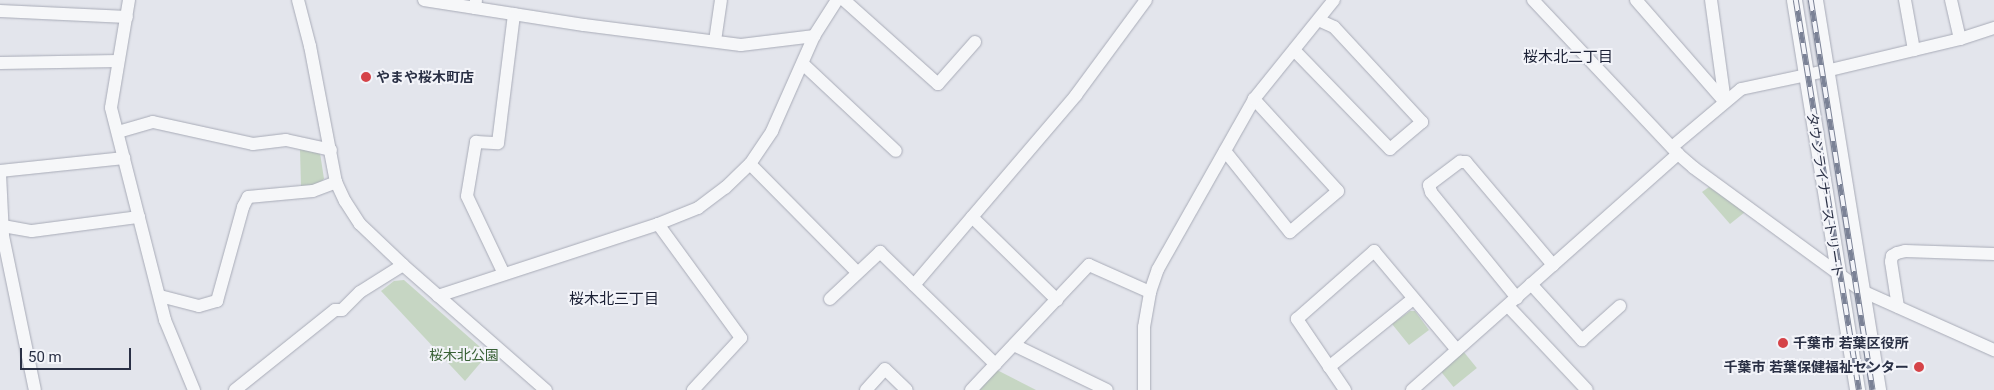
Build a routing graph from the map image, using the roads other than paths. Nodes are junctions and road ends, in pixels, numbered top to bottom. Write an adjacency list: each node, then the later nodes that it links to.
1 (129, 0): 19 (street)
2 (298, 0): 36 (street)
3 (424, 0): 16 (street)
4 (720, 0): 24 (street)
5 (837, 0): 22 (street)
6 (844, 0): 25 (street)
7 (1146, 0): 45 (street)
8 (1334, 0): 20 (street)
9 (1532, 0): 37 (street)
10 (1636, 0): 34 (street)
11 (1711, 0): 34 (street)
12 (1794, 0): 32 (street, タウンライナーストリート)
13 (1815, 0): 31 (street, タウンライナーストリート)
14 (1905, 0): 27 (street)
15 (1951, 0): 23 (street)
16 (475, 4): 18 (street)
17 (0, 11): 19 (street)
18 (514, 14): 24 (street); 53 (street)
19 (126, 17): 28 (street)
20 (1318, 20): 26 (street); 26 (street)
21 (1994, 28): 23 (street)
22 (814, 36): 24 (street); 30 (street)
23 (1960, 39): 27 (street)
24 (715, 41)
25 (975, 42)
26 (1294, 50): 33 (street)
27 (1914, 50): 31 (street)
28 (118, 61): 29 (street); 35 (street)
29 (0, 63)
30 (803, 64): 38 (street); 41 (street)
31 (1826, 71): 32 (street); 56 (street, タウンライナーストリート)
32 (1806, 76): 34 (street); 52 (street, タウンライナーストリート)
33 (1254, 99): 39 (street); 39 (street)
34 (1725, 102): 37 (street)
35 (118, 132): 36 (street); 40 (street)
36 (332, 150): 43 (street)
37 (1675, 150): 50 (street); 52 (street)
38 (896, 152)
39 (1225, 152): 57 (street)
40 (124, 158): 42 (street); 44 (street)
41 (750, 164): 46 (street); 51 (street)
42 (0, 172): 47 (street)
43 (336, 182): 49 (street); 58 (street)
44 (139, 217): 47 (street); 58 (street)
45 (972, 217): 55 (street); 62 (street)
46 (658, 224): 53 (street); 75 (street)
47 (2, 226): 71 (street)
48 (1994, 254): 65 (street)
49 (403, 265): 59 (street); 73 (street)
50 (1552, 265): 54 (street); 63 (street)
51 (857, 272): 55 (street); 60 (street)
52 (1837, 272): 56 (street); 84 (street, タウンライナーストリート)
53 (504, 274): 59 (street)
54 (1531, 284): 63 (street); 64 (street)
55 (914, 285): 69 (street)
56 (1862, 291): 65 (street); 85 (street, タウンライナーストリート)
57 (1150, 292): 62 (street); 80 (street)
58 (160, 296): 72 (street)
59 (438, 296): 74 (street)
60 (830, 299)
61 (1413, 299): 67 (street); 70 (street); 70 (street)
62 (1057, 300): 66 (street)
63 (1512, 302): 67 (street); 83 (street)
64 (1620, 306)
65 (1898, 307): 68 (street)
66 (1014, 345): 69 (street); 79 (street)
67 (1457, 350): 82 (street)
68 (1994, 350)
69 (995, 364): 78 (street)
70 (1329, 368): 81 (street)
71 (35, 390)
72 (194, 390)
73 (235, 390)
74 (546, 390)
75 (693, 390)
76 (866, 390): 77 (street)
77 (907, 390)
78 (971, 390)
79 (1107, 390)
80 (1144, 390)
81 (1345, 390)
82 (1412, 390)
83 (1587, 390)
84 (1857, 390)
85 (1878, 390)

